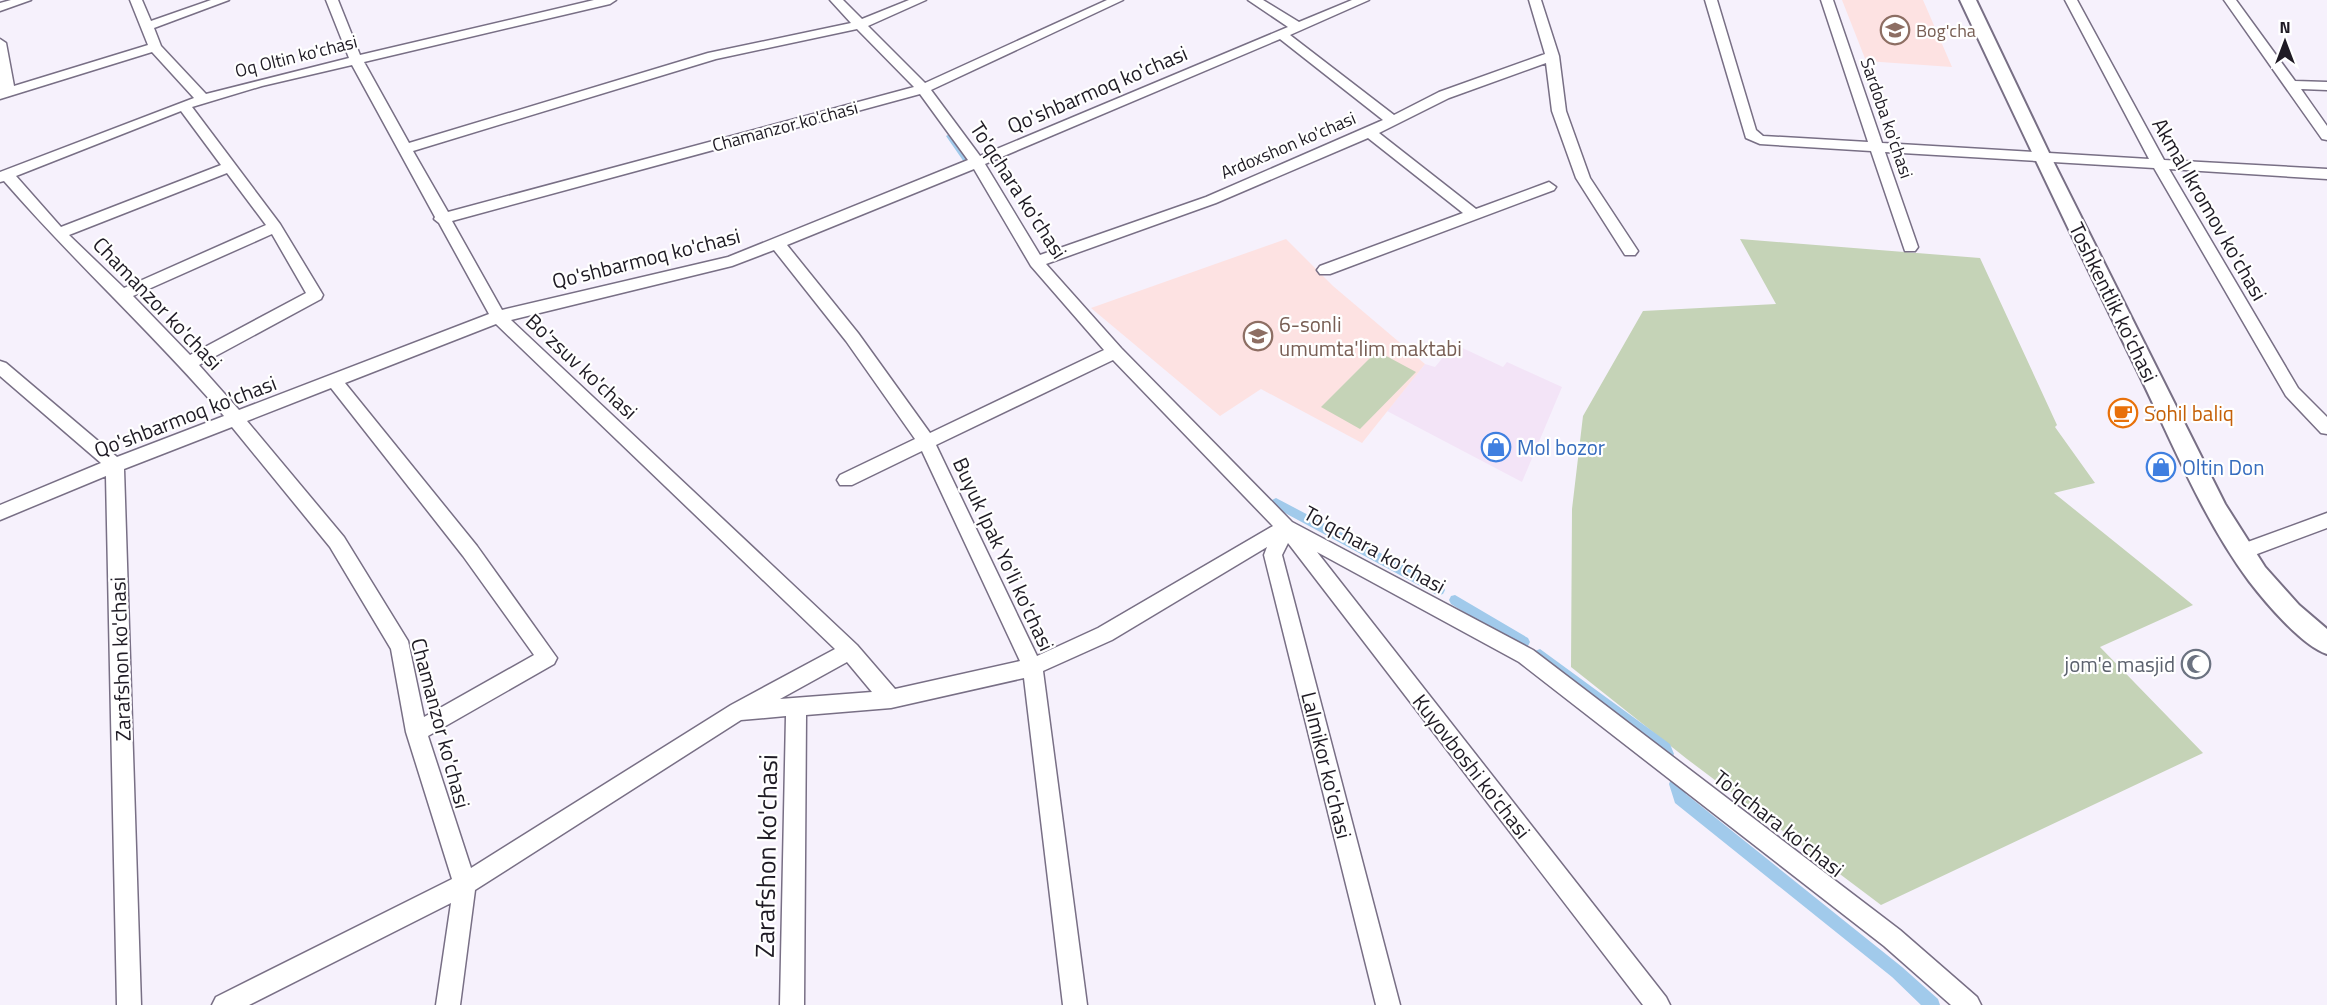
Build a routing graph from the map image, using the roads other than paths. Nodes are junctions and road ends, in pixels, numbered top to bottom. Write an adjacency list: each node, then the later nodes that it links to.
1 (25, 0): 17 (street)
2 (136, 0): 19 (street)
3 (223, 0): 19 (street)
4 (332, 0): 25 (street, Bo'zsuv ko'chasi)
5 (610, 0): 25 (street, Oq Oltin ko'chasi)
6 (836, 0): 18 (street, To'qchara ko'chasi)
7 (920, 0): 18 (street)
8 (1117, 0): 28 (street, Chamanzor ko'chasi)
9 (1254, 0): 20 (street)
10 (1363, 0): 20 (street, Qo'shbarmoq ko'chasi)
11 (1535, 0): 24 (street)
12 (1711, 0): 35 (street)
13 (1827, 0): 35 (street, Sardoba ko'chasi)
14 (1968, 0): 37 (main road, Toshkentlik ko'chasi)
15 (2071, 0): 39 (street, Akmal Ikromov ko'chasi)
16 (2230, 0): 26 (street)
17 (0, 7)
18 (862, 24): 28 (street, To'qchara ko'chasi); 36 (street)
19 (147, 26): 23 (street)
20 (1298, 27): 21 (street, Qo'shbarmoq ko'chasi)
21 (1281, 34): 32 (street); 38 (street, Qo'shbarmoq ko'chasi)
22 (0, 43): 29 (street)
23 (155, 47): 29 (street); 30 (street)
24 (1552, 56): 32 (street, Ardoxshon ko'chasi); 50 (street)
25 (356, 60): 30 (street, Oq Oltin ko'chasi); 36 (street, Bo'zsuv ko'chasi)
26 (2291, 85): 27 (street); 34 (street)
27 (2327, 86)
28 (923, 89): 38 (street, To'qchara ko'chasi); 45 (street, Chamanzor ko'chasi)
29 (4, 94)
30 (202, 99): 31 (street, Oq Oltin ko'chasi)
31 (184, 105): 40 (street); 42 (street, Oq Oltin ko'chasi)
32 (1392, 120): 33 (street, Ardoxshon ko'chasi)
33 (1369, 132): 44 (street); 51 (street, Ardoxshon ko'chasi)
34 (2327, 136)
35 (1878, 146): 37 (street); 49 (street, Sardoba ko'chasi)
36 (403, 149): 45 (street, Bo'zsuv ko'chasi)
37 (2042, 157): 39 (street); 67 (main road, Toshkentlik ko'chasi)
38 (977, 162): 48 (street, Qo'shbarmoq ko'chasi); 51 (street, To'qchara ko'chasi)
39 (2159, 164): 41 (street); 60 (street, Akmal Ikromov ko'chasi)
40 (230, 167): 46 (street); 47 (street)
41 (2327, 174)
42 (3, 176): 47 (street, Chamanzor ko'chasi)
43 (1550, 187): 44 (street)
44 (1476, 216): 52 (street)
45 (441, 219): 54 (street, Bo'zsuv ko'chasi)
46 (275, 226): 53 (street); 56 (street)
47 (58, 234): 53 (street, Chamanzor ko'chasi)
48 (777, 243): 54 (street, Qo'shbarmoq ko'chasi); 61 (street, Buyuk Ipak Yo'li ko'chasi)
49 (1910, 248)
50 (1630, 251)
51 (1036, 262): 55 (street, To'qchara ko'chasi)
52 (1324, 270)
53 (122, 295): 56 (street, Chamanzor ko'chasi)
54 (498, 317): 58 (street, Qo'shbarmoq ko'chasi); 69 (street, Bo'zsuv ko'chasi)
55 (1114, 352): 61 (street); 66 (street, To'qchara ko'chasi)
56 (188, 363): 59 (street, Chamanzor ko'chasi)
57 (0, 367): 62 (street)
58 (334, 380): 59 (street, Qo'shbarmoq ko'chasi); 74 (street)
59 (236, 419): 62 (street, Qo'shbarmoq ko'chasi); 74 (street, Chamanzor ko'chasi)
60 (2327, 428)
61 (926, 441): 63 (street); 70 (street, Buyuk Ipak Yo'li ko'chasi)
62 (115, 465): 64 (street, Qo'shbarmoq ko'chasi); 76 (street, Zarafshon ko'chasi)
63 (846, 480)
64 (0, 513)
65 (2327, 520): 67 (street)
66 (1286, 527): 70 (street); 81 (street, Lalmikor ko'chasi); 82 (street, Kuyovboshi ko'chasi); 83 (street, To'qchara ko'chasi)
67 (2241, 552): 68 (main road, Toshkentlik ko'chasi)
68 (2327, 644)
69 (850, 651): 71 (street, Bo'zsuv ko'chasi); 73 (street)
70 (1033, 667): 71 (street); 80 (street, Buyuk Ipak Yo'li ko'chasi)
71 (891, 699): 72 (street)
72 (796, 707): 73 (street); 79 (street, Zarafshon ko'chasi)
73 (738, 711): 75 (street)
74 (416, 732): 75 (street, Chamanzor ko'chasi)
75 (465, 884): 77 (street); 78 (street)
76 (129, 1005)
77 (224, 1005)
78 (448, 1005)
79 (792, 1005)
80 (1075, 1005)
81 (1388, 1005)
82 (1658, 1005)
83 (1969, 1005)

